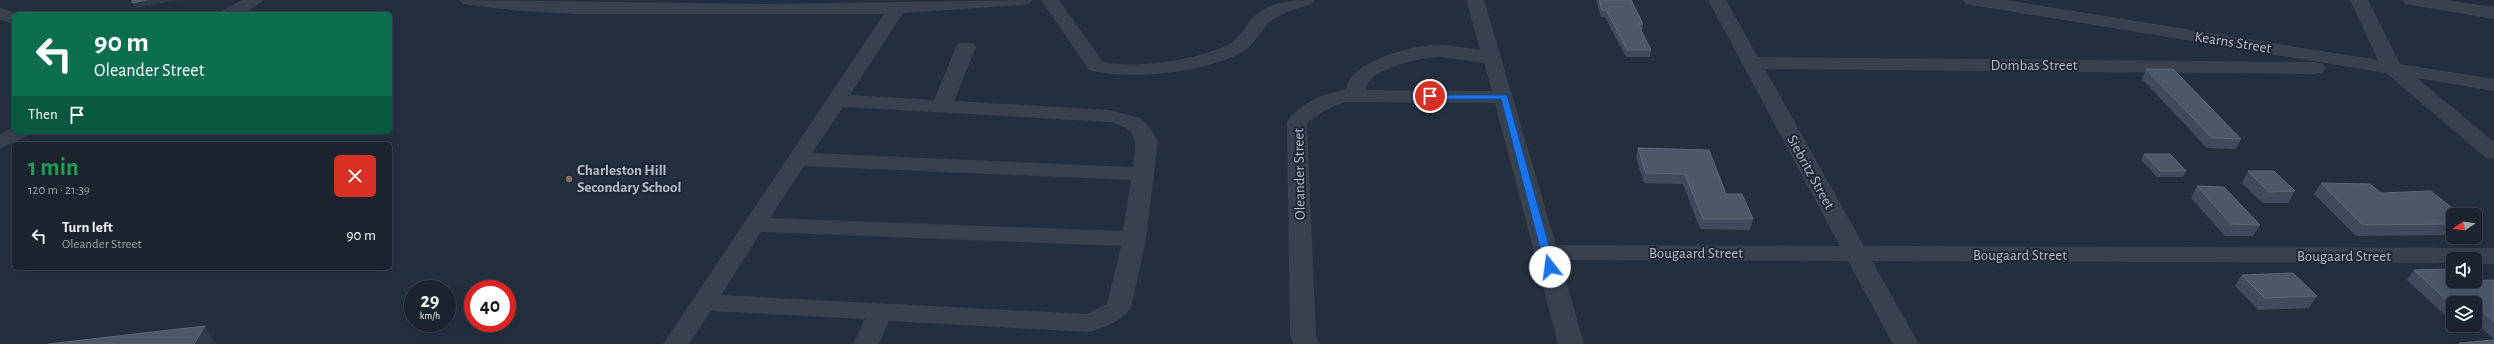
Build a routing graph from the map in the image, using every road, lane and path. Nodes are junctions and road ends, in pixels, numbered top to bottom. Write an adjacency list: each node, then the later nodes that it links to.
1 (255, 0): 12 (street)
2 (469, 0): 11 (street)
3 (1024, 0): 11 (street)
4 (1050, 0): 5 (street)
5 (1306, 0)
6 (1474, 0): 18 (street)
7 (1717, 0): 19 (street, Siebritz Street)
8 (1972, 0): 16 (street, Kearns Street)
9 (2359, 0): 22 (street)
10 (2411, 0): 13 (street)
11 (884, 6): 26 (street)
12 (234, 12)
13 (2494, 13)
14 (0, 14): 15 (street)
15 (12, 17)
16 (2199, 37): 20 (street); 22 (street, Kearns Street)
17 (966, 47): 27 (street)
18 (1493, 58): 24 (street); 25 (street)
19 (1751, 63): 20 (street, Dombas Street); 36 (street, Siebritz Street)
20 (2193, 66): 21 (street, Dombas Street)
21 (2316, 68)
22 (2392, 68): 23 (street, Kearns Street); 30 (street)
23 (2494, 85)
24 (1356, 96): 25 (street, Oleander Street); 42 (street, Oleander Street)
25 (1504, 97): 35 (street)
26 (836, 100): 27 (street); 31 (street)
27 (942, 106): 32 (street)
28 (16, 134): 29 (street)
29 (0, 143)
30 (2494, 153)
31 (797, 159): 32 (street); 33 (street)
32 (1143, 174): 34 (street)
33 (753, 225): 34 (street); 38 (street)
34 (1134, 239): 39 (street)
35 (1546, 252): 36 (street, Bougaard Street); 43 (street)
36 (1856, 254): 37 (street, Bougaard Street); 44 (street, Siebritz Street)
37 (2494, 256)
38 (702, 302): 39 (street); 40 (street)
39 (880, 313): 41 (street)
40 (676, 344)
41 (866, 344)
42 (1306, 344)
43 (1571, 344)
44 (1906, 344)

